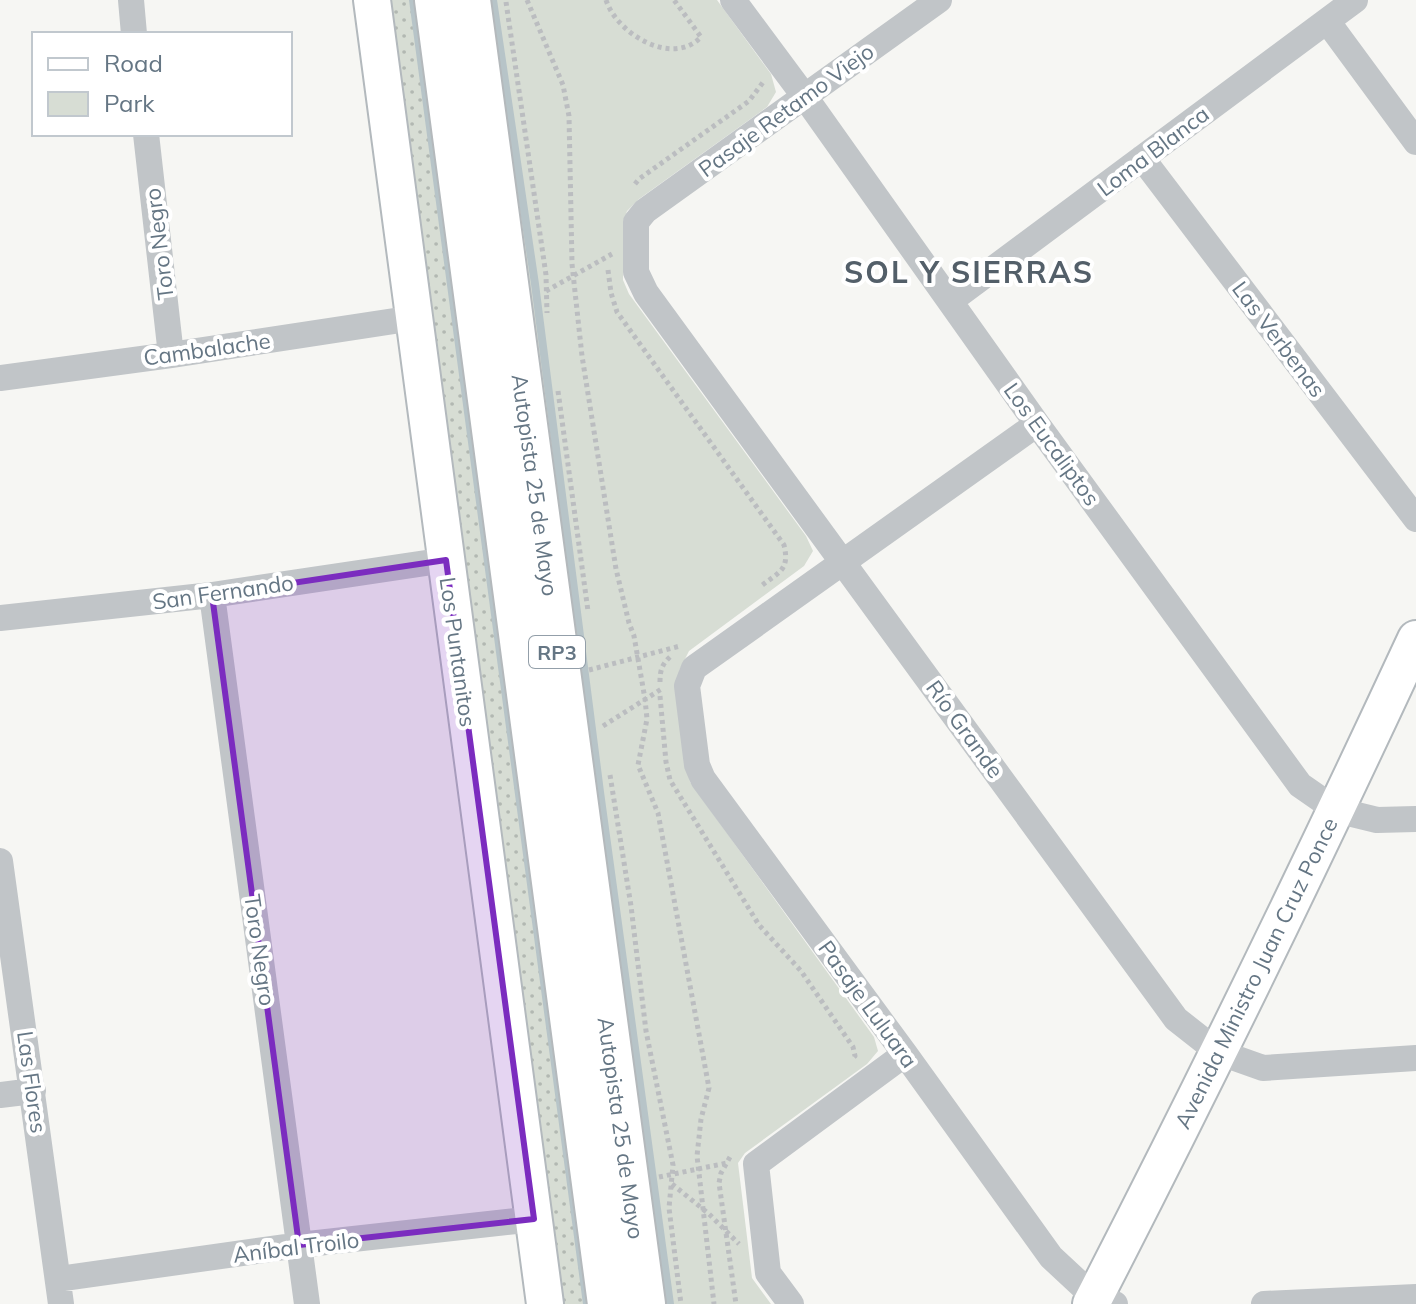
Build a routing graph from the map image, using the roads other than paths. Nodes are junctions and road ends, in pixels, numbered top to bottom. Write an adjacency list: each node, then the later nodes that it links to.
1 (131, 0): 9 (street)
2 (372, 0): 16 (street, Los Puntanitos)
3 (435, 0): 41 (main road, Autopista 25 de Mayo / RP3)
4 (470, 0): 42 (main road, Autopista 25 de Mayo / RP3)
5 (733, 0): 10 (street, Los Eucaliptos)
6 (939, 0): 10 (street, Pasaje Retamo Viejo)
7 (1355, 0): 8 (street, Loma Blanca)
8 (1327, 21): 12 (street); 13 (street, Loma Blanca)
9 (134, 32)
10 (805, 97): 14 (street, Pasaje Retamo Viejo); 15 (street, Los Eucaliptos)
11 (146, 136): 17 (street, Toro Negro)
12 (1416, 142)
13 (1142, 158): 15 (street, Loma Blanca); 20 (street, Las Verbenas)
14 (636, 232): 22 (street, Río Grande)
15 (950, 301): 19 (street, Los Eucaliptos)
16 (414, 318): 17 (street, Cambalache); 21 (street, Los Puntanitos)
17 (171, 355): 18 (street, Cambalache)
18 (0, 378)
19 (1037, 424): 22 (street); 26 (street, Los Eucaliptos)
20 (1416, 519)
21 (446, 560): 23 (street, San Fernando); 34 (street, Los Puntanitos)
22 (843, 561): 29 (street, Río Grande); 30 (street, Pasaje Luluara)
23 (212, 595): 24 (street, San Fernando); 35 (street, Toro Negro)
24 (0, 618)
25 (1416, 639): 26 (street, Avenida Ministro Juan Cruz Ponce)
26 (1336, 810): 27 (street, Los Eucaliptos); 29 (street, Avenida Ministro Juan Cruz Ponce)
27 (1416, 819)
28 (0, 861): 32 (street, Las Flores)
29 (1218, 1052): 31 (street, Río Grande); 38 (street, Avenida Ministro Juan Cruz Ponce)
30 (905, 1054): 38 (street, Pasaje Luluara); 43 (street)
31 (1416, 1058)
32 (33, 1091): 33 (street); 36 (street, Las Flores)
33 (0, 1095)
34 (534, 1219): 35 (street, Aníbal Troilo); 40 (street, Los Puntanitos)
35 (299, 1245): 36 (street, Aníbal Troilo); 39 (street, Toro Negro)
36 (60, 1292)
37 (1416, 1297): 44 (street)
38 (1100, 1302)
39 (307, 1304)
40 (545, 1304)
41 (608, 1304)
42 (645, 1304)
43 (791, 1304)
44 (1264, 1304)

